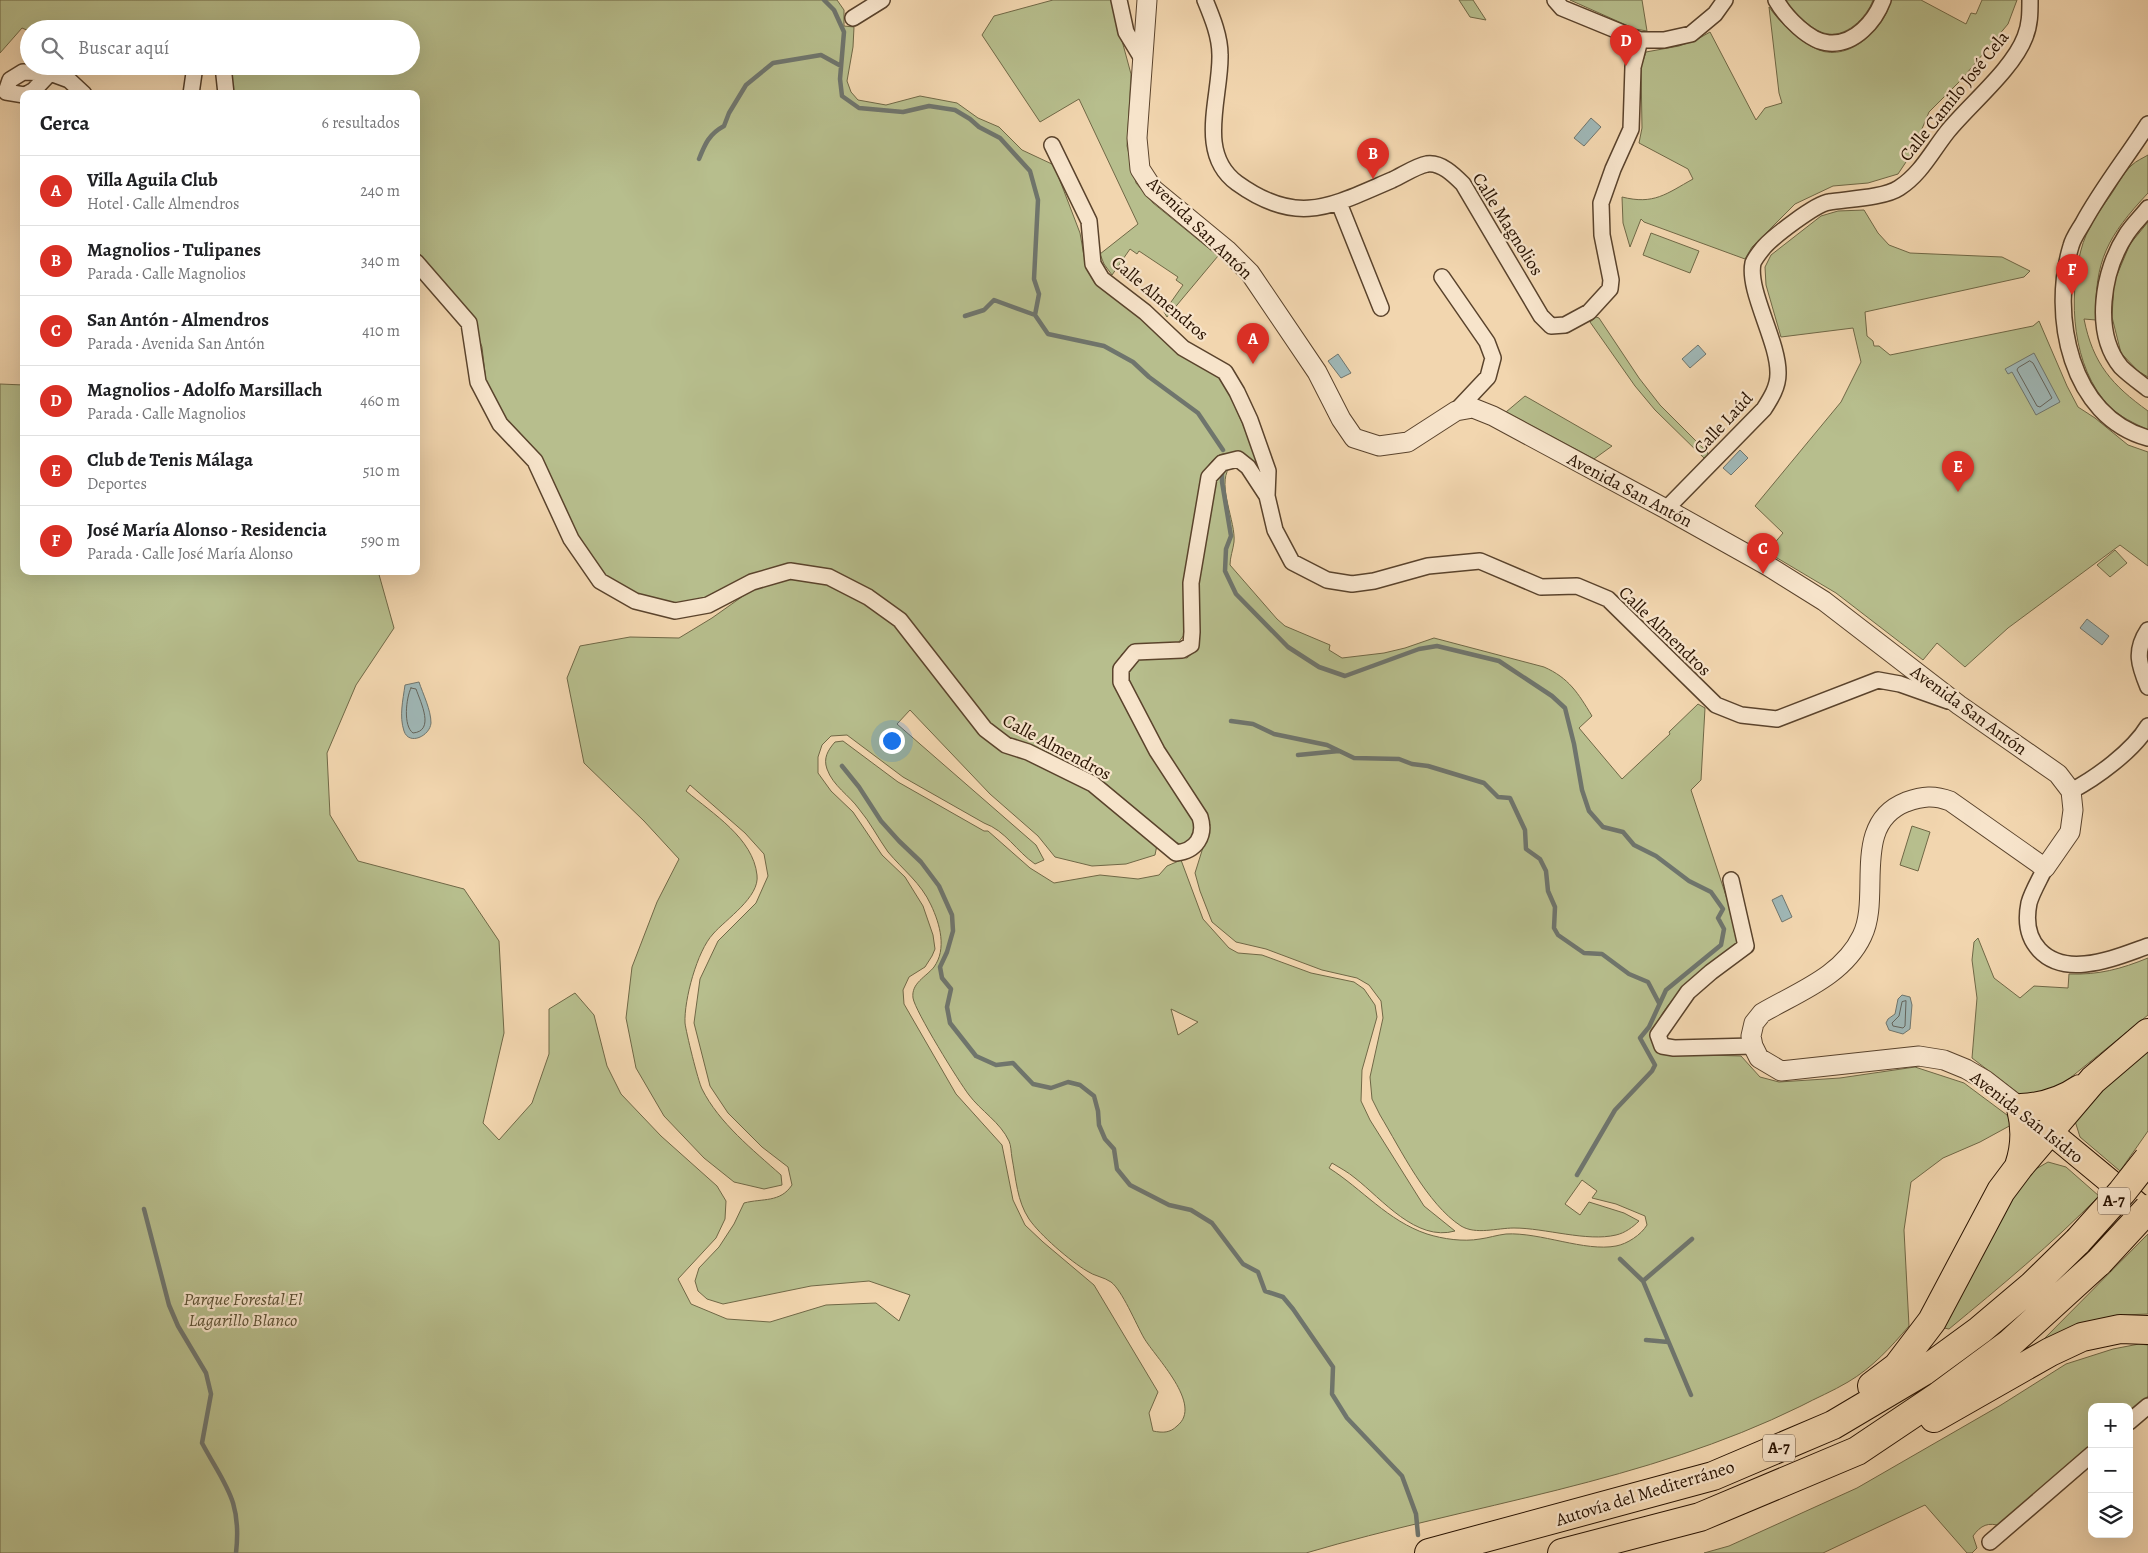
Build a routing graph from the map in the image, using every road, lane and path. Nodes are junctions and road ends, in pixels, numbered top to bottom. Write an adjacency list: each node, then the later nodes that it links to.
1 (882, 0): 10 (street)
2 (1119, 0): 12 (street)
3 (1147, 0): 12 (street, Avenida San Antón)
4 (1205, 0): 26 (street, Calle Magnolios)
5 (1555, 0): 11 (street)
6 (1725, 0): 11 (street)
7 (1776, 0): 8 (street)
8 (1883, 0)
9 (2030, 0): 28 (street, Calle Camilo José Cela)
10 (853, 18)
11 (1640, 40): 26 (street, Calle Magnolios)
12 (1143, 60): 33 (street, Avenida San Antón)
13 (20, 74): 23 (street)
14 (48, 75): 18 (street)
15 (55, 75): 19 (street)
16 (193, 75): 20 (street)
17 (224, 75): 21 (street)
18 (34, 90)
19 (80, 90)
20 (191, 90)
21 (226, 90)
22 (20, 94): 23 (street)
23 (3, 96)
24 (2148, 124): 34 (street)
25 (1052, 145): 35 (street, Calle Almendros)
26 (1339, 203): 31 (street)
27 (2148, 208): 32 (street)
28 (1754, 263): 36 (street, Calle Laúd)
29 (420, 267): 35 (street, Calle Almendros)
30 (1442, 277): 33 (street)
31 (1381, 308)
32 (2148, 389)
33 (1456, 411): 36 (street, Avenida San Antón)
34 (2148, 438)
35 (1267, 496): 39 (street, Calle Almendros)
36 (1666, 509): 39 (street, Avenida San Antón)
37 (2148, 630): 38 (street)
38 (2148, 687)
39 (1959, 705): 42 (street, Avenida San Antón)
40 (2148, 726): 41 (street)
41 (2142, 744): 42 (street)
42 (2070, 791): 43 (street)
43 (2045, 868): 45 (street); 47 (street)
44 (1731, 880): 47 (street)
45 (2148, 946)
46 (2148, 1033): 48 (highway)
47 (1753, 1046): 49 (street, Avenida San Isidro)
48 (2093, 1080): 49 (highway); 50 (highway)
49 (2021, 1108): 50 (street, Avenida San Isidro); 52 (highway)
50 (2049, 1131): 52 (highway); 54 (main road, Avenida San Isidro)
51 (2148, 1159): 60 (highway, Autovía del Mediterráneo / A-7, bridge)
52 (2019, 1167): 60 (highway)
53 (2148, 1208): 58 (highway, Autovía del Mediterráneo / A-7, bridge)
54 (2148, 1213)
55 (2148, 1330): 58 (highway)
56 (2148, 1406): 57 (street)
57 (2133, 1419)
58 (1857, 1451): 63 (highway, Autovía del Mediterráneo / A-7)
59 (2088, 1457): 61 (street)
60 (1627, 1501): 62 (highway, Autovía del Mediterráneo / A-7)
61 (1990, 1542)
62 (1428, 1553)
63 (1562, 1553)

